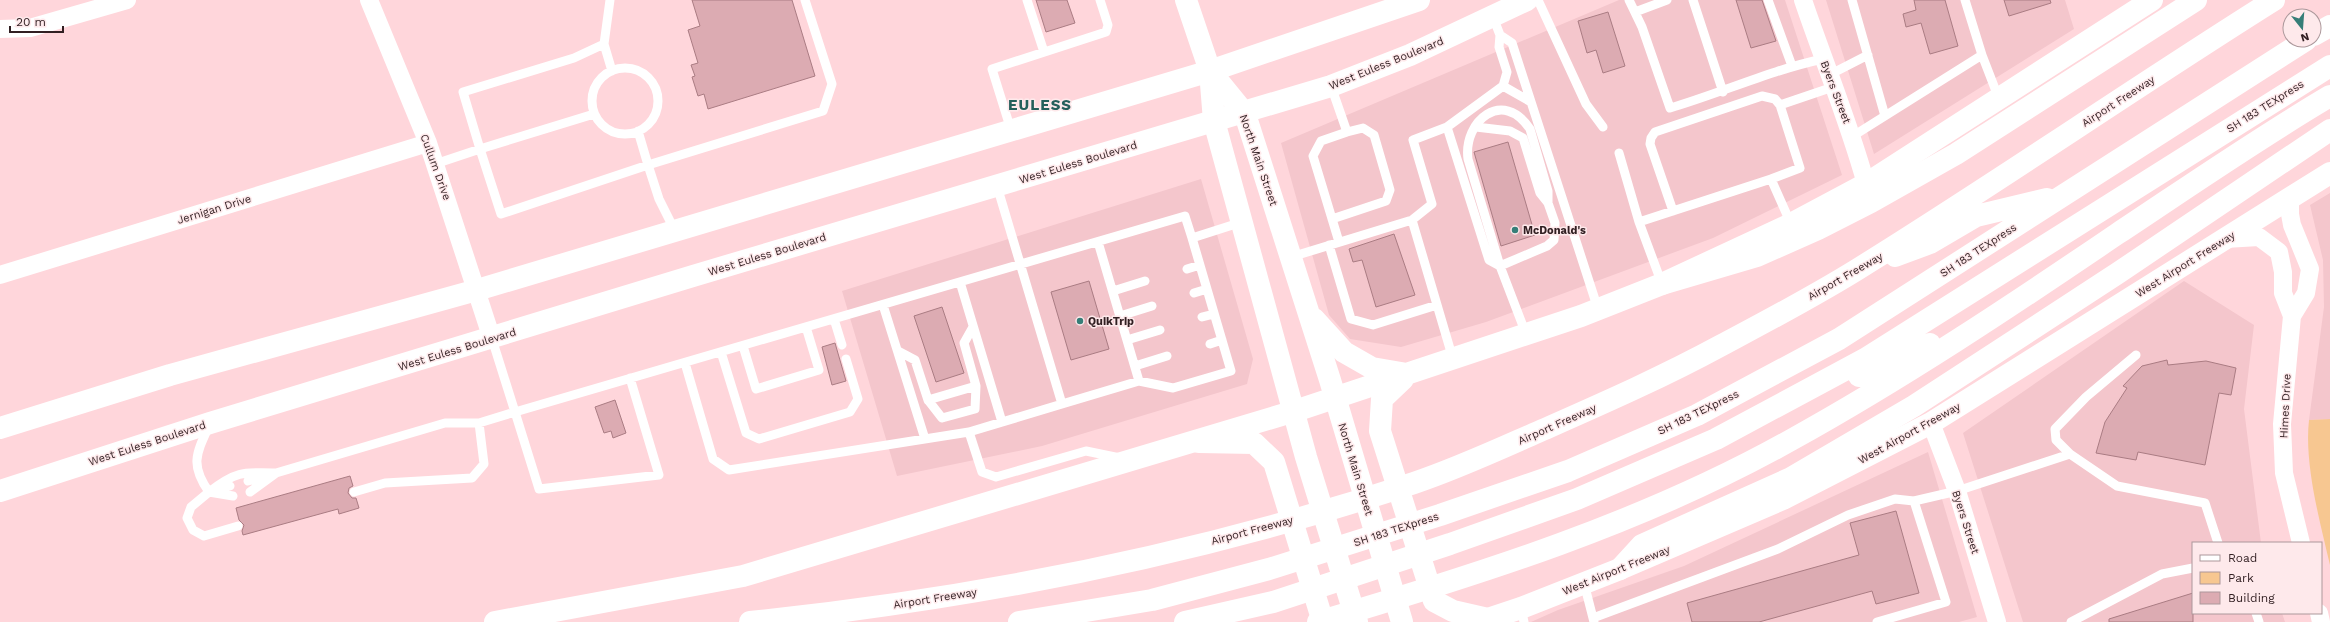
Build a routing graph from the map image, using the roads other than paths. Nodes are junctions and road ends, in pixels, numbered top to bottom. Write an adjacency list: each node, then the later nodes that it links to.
1 (127, 0): 24 (street)
2 (368, 0): 54 (street, Cullum Drive)
3 (610, 0): 25 (lane)
4 (805, 0): 58 (lane)
5 (1027, 0): 27 (lane)
6 (1100, 0): 27 (lane)
7 (1186, 0): 33 (main road)
8 (1420, 0): 21 (main road)
9 (1527, 0): 23 (main road, West Euless Boulevard)
10 (1538, 0): 47 (lane)
11 (1629, 0): 22 (lane)
12 (1667, 0): 22 (lane)
13 (1694, 0): 37 (lane)
14 (1768, 0): 30 (lane)
15 (1803, 0): 34 (street, Byers Street)
16 (1852, 0): 28 (lane)
17 (1965, 0): 29 (lane)
18 (2152, 0): 39 (main road)
19 (2196, 0): 88 (main road)
20 (2274, 0): 83 (main road, Airport Freeway)
21 (1390, 5): 33 (main road)
22 (1635, 12): 37 (lane)
23 (1497, 26): 35 (main road, West Euless Boulevard); 36 (lane); 40 (lane)
24 (0, 29)
25 (604, 44): 32 (lane); 55 (lane)
26 (2293, 48): 63 (main road, SH 183 TEXpress)
27 (1044, 52): 49 (lane)
28 (1868, 55): 34 (lane); 44 (lane)
29 (1982, 55): 39 (lane); 44 (lane)
30 (1792, 66): 34 (lane); 37 (lane)
31 (2330, 66): 138 (main road, SH 183 TEXpress)
32 (612, 71): 42 (lane); 51 (lane)
33 (1210, 71): 43 (main road, North Main Street); 45 (main road); 49 (main road)
34 (1828, 74): 41 (lane); 53 (street, Byers Street)
35 (1331, 86): 43 (main road, West Euless Boulevard); 52 (lane)
36 (1503, 86): 40 (lane); 48 (lane)
37 (1723, 92)
38 (2330, 96): 99 (main road)
39 (1998, 99): 61 (main road)
40 (1531, 102): 65 (lane)
41 (1780, 105): 60 (lane); 67 (lane)
42 (594, 114): 51 (lane); 55 (lane)
43 (1245, 114): 45 (main road, West Euless Boulevard); 79 (main road, North Main Street)
44 (1885, 116): 53 (lane)
45 (1214, 121): 62 (main road, West Euless Boulevard); 70 (main road)
46 (1476, 127): 66 (lane); 66 (lane); 82 (lane)
47 (1603, 127)
48 (1446, 128): 69 (lane); 82 (lane)
49 (1011, 130): 73 (main road)
50 (2330, 130): 156 (main road)
51 (638, 131): 58 (lane)
52 (1347, 132): 68 (lane); 68 (lane)
53 (1853, 136): 61 (street, Byers Street)
54 (428, 143): 57 (street, Cullum Drive); 85 (street, Jernigan Drive)
55 (480, 149): 57 (lane); 58 (lane)
56 (1619, 152): 71 (lane)
57 (435, 164): 90 (street, Cullum Drive)
58 (648, 165): 73 (lane)
59 (2330, 173): 64 (main road, West Airport Freeway)
60 (1772, 179): 67 (lane); 72 (lane)
61 (1866, 184): 72 (main road)
62 (997, 186): 80 (lane); 108 (main road, West Euless Boulevard)
63 (2062, 196): 83 (main road); 165 (main road, SH 183 TEXpress)
64 (2290, 198): 75 (main road, West Airport Freeway); 101 (street, Himes Drive)
65 (1563, 201): 66 (lane); 96 (lane)
66 (1548, 203): 82 (lane)
67 (1673, 211): 71 (lane)
68 (1332, 219): 77 (lane)
69 (1412, 220): 77 (lane); 94 (lane)
70 (1243, 222): 74 (lane); 129 (main road)
71 (1639, 222): 88 (lane)
72 (1791, 224): 88 (main road)
73 (675, 231): 90 (main road)
74 (1192, 238): 76 (lane); 81 (lane)
75 (2225, 239): 101 (street, Himes Drive); 134 (main road, West Airport Freeway)
76 (1098, 242): 80 (lane); 91 (lane)
77 (1339, 242): 78 (lane)
78 (1329, 245): 79 (lane); 94 (lane)
79 (1291, 257): 97 (main road, North Main Street)
80 (1021, 265): 87 (lane); 128 (lane)
81 (1200, 265): 84 (lane); 89 (lane)
82 (1500, 266): 107 (lane)
83 (1862, 267): 164 (main road, Airport Freeway)
84 (1187, 269)
85 (0, 275)
86 (1145, 281): 91 (lane)
87 (960, 282): 93 (lane); 105 (lane)
88 (1662, 284): 96 (main road)
89 (1207, 289): 92 (lane); 98 (lane)
90 (477, 290): 108 (street, Cullum Drive); 135 (main road)
91 (1112, 291): 100 (lane)
92 (1194, 293)
93 (883, 305): 103 (lane); 114 (lane)
94 (1437, 305): 119 (lane)
95 (1152, 306): 100 (lane)
96 (1598, 310): 107 (main road)
97 (1308, 311): 122 (main road); 126 (main road, North Main Street)
98 (1214, 314): 102 (lane); 110 (lane)
99 (1996, 315): 138 (main road); 167 (main road)
100 (1120, 316): 109 (lane)
101 (2292, 316): 154 (street, Himes Drive)
102 (1202, 318)
103 (834, 319): 104 (lane); 112 (lane)
104 (806, 327): 113 (lane); 113 (lane)
105 (973, 327): 125 (lane); 131 (lane)
106 (1160, 330): 109 (lane)
107 (1526, 334): 119 (main road)
108 (492, 339): 130 (lane); 132 (main road, West Euless Boulevard)
109 (1127, 340): 121 (lane)
110 (1222, 340): 111 (lane); 124 (lane)
111 (1210, 344)
112 (842, 345)
113 (743, 346): 115 (lane)
114 (898, 351): 127 (lane); 137 (lane)
115 (721, 352): 118 (lane); 120 (lane)
116 (1167, 356): 121 (lane)
117 (2136, 356): 140 (lane)
118 (846, 359)
119 (1453, 359): 122 (main road)
120 (685, 362): 123 (lane); 137 (lane)
121 (1135, 366): 124 (lane)
122 (1408, 374): 126 (main road); 159 (main road)
123 (630, 378): 130 (lane); 130 (lane)
124 (1139, 381): 128 (lane)
125 (976, 386): 127 (lane); 127 (lane)
126 (1336, 399): 129 (main road); 161 (main road, North Main Street)
127 (928, 400)
128 (1062, 404): 131 (lane)
129 (1295, 411): 139 (main road); 169 (main road)
130 (515, 412): 133 (lane)
131 (1002, 422): 136 (lane)
132 (210, 423): 145 (main road, West Euless Boulevard); 147 (lane)
133 (479, 423): 142 (lane); 149 (lane)
134 (1931, 423): 146 (street, Byers Street); 156 (main road, West Airport Freeway)
135 (0, 428)
136 (969, 432): 137 (lane); 141 (lane)
137 (925, 439)
138 (1716, 440): 166 (main road, SH 183 TEXpress)
139 (1194, 442): 141 (main road); 168 (main road)
140 (2070, 454): 146 (lane); 153 (lane)
141 (1129, 460): 163 (main road)
142 (276, 473): 143 (lane); 147 (lane); 148 (lane)
143 (248, 481)
144 (230, 486): 147 (lane)
145 (0, 491)
146 (1957, 491): 151 (lane); 171 (street, Byers Street)
147 (209, 492): 150 (lane); 152 (lane)
148 (250, 492)
149 (354, 492)
150 (234, 496)
151 (1914, 501): 160 (lane); 170 (lane)
152 (238, 526)
153 (2218, 542)
154 (2301, 542)
155 (2192, 568): 162 (lane)
156 (1620, 569): 157 (main road, West Airport Freeway)
157 (1584, 583): 158 (main road, West Airport Freeway); 160 (lane)
158 (1523, 615): 159 (main road, West Airport Freeway)
159 (1483, 620)
160 (1594, 620)
161 (1402, 621)
162 (2076, 621)
163 (495, 622)
164 (750, 622)
165 (1019, 622)
166 (1185, 622)
167 (1318, 622)
168 (1323, 622)
169 (1357, 622)
170 (1877, 622)
171 (1997, 622)

